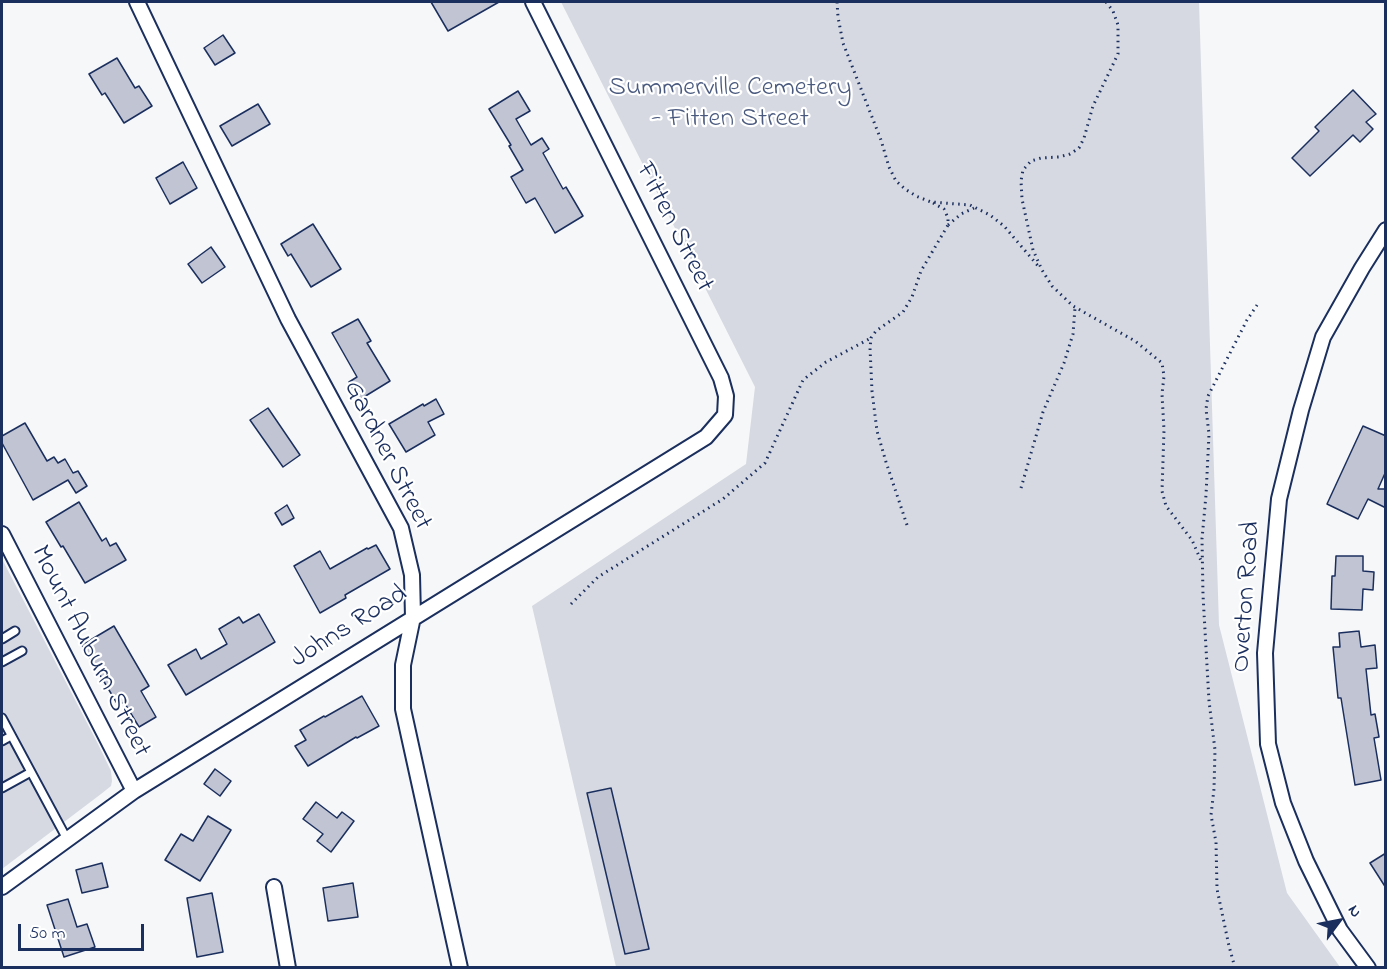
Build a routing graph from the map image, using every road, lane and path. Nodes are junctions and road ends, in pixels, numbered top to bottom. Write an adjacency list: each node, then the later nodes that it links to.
1 (137, 2): 19 (street, Gardner Street)
2 (533, 2): 13 (street, Fitten Street)
3 (837, 2): 5 (path)
4 (1106, 2): 9 (path)
5 (932, 202): 6 (path); 7 (path)
6 (975, 208): 7 (path); 9 (path)
7 (948, 225): 12 (path)
8 (1386, 230): 36 (street, Overton Road)
9 (1041, 270): 11 (path)
10 (1257, 305): 17 (path)
11 (1076, 308): 14 (path); 17 (path)
12 (871, 338): 15 (path); 18 (path)
13 (725, 415): 19 (street, Johns Road)
14 (1021, 488)
15 (907, 525)
16 (2, 534): 29 (street, Mount Auburn Street)
17 (1202, 563): 35 (path)
18 (571, 604)
19 (413, 617): 29 (street, Johns Road); 34 (street, Gardner Street)
20 (15, 632): 21 (lane)
21 (2, 639)
22 (22, 651): 23 (lane)
23 (2, 662)
24 (2, 718): 25 (lane)
25 (11, 736): 26 (lane); 27 (lane)
26 (2, 741)
27 (31, 772): 28 (lane); 30 (lane)
28 (2, 788)
29 (134, 791): 30 (street, Johns Road)
30 (67, 839): 32 (street, Johns Road)
31 (274, 886): 33 (street)
32 (2, 887)
33 (288, 968)
34 (460, 968)
35 (1235, 968)
36 (1368, 968)

